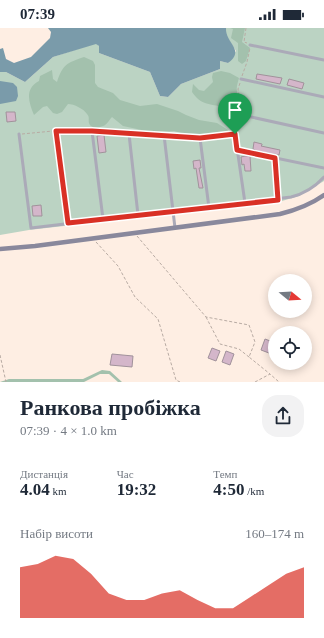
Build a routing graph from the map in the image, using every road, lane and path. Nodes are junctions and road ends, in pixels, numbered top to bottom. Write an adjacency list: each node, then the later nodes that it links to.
1 (246, 28): 2 (path)
2 (250, 45): 3 (street); 4 (path)
3 (324, 60)
4 (241, 79): 5 (street); 6 (path)
5 (324, 97)
6 (242, 115): 9 (street); 12 (path)
7 (56, 131): 8 (path); 10 (path); 26 (street)
8 (92, 131): 11 (path); 25 (street)
9 (324, 133)
10 (19, 134): 26 (street)
11 (129, 134): 13 (path); 24 (street)
12 (235, 134): 14 (path); 15 (street)
13 (164, 135): 14 (path); 23 (street)
14 (200, 138): 22 (street)
15 (237, 150): 16 (street); 21 (street)
16 (275, 158): 17 (street); 20 (street)
17 (324, 168)
18 (324, 177): 20 (street)
19 (324, 195): 27 (street)
20 (278, 200): 21 (street)
21 (245, 203): 22 (street)
22 (209, 208): 23 (street)
23 (173, 211): 24 (street); 27 (street)
24 (138, 215): 25 (street)
25 (103, 219): 26 (street)
26 (68, 223)
27 (175, 228): 28 (street)
28 (134, 233): 29 (street); 31 (path)
29 (93, 238): 30 (street); 36 (path)
30 (0, 249)
31 (206, 316): 33 (path); 33 (path)
32 (0, 355): 35 (path)
33 (249, 357): 34 (path)
34 (270, 374): 37 (path); 38 (path)
35 (6, 382)
36 (180, 382)
37 (255, 382)
38 (279, 382)

